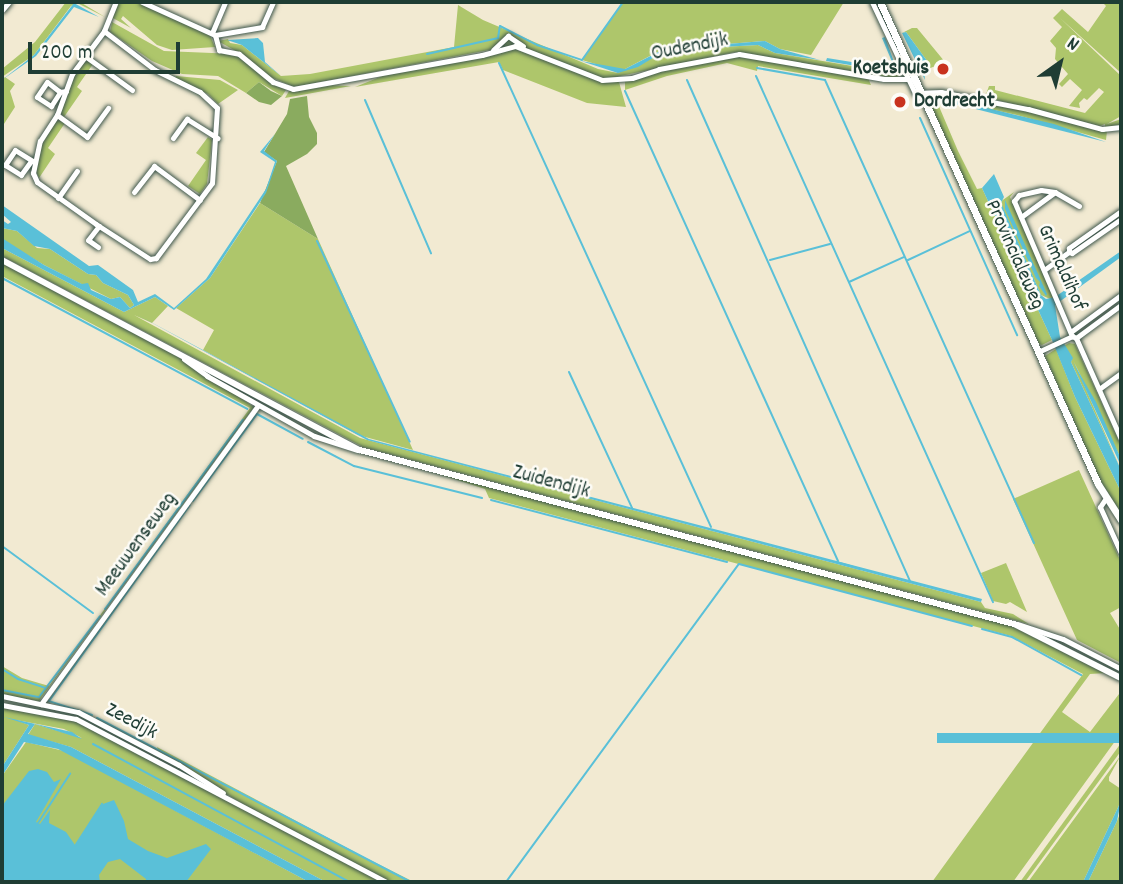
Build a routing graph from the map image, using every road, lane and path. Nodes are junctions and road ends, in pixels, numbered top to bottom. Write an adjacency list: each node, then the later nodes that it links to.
1 (9, 2): 8 (street)
2 (116, 2): 9 (street)
3 (142, 2): 10 (street)
4 (225, 2): 10 (street)
5 (273, 2): 10 (street)
6 (872, 2): 14 (street)
7 (880, 2): 14 (main road, Provincialeweg)
8 (2, 10)
9 (104, 31): 13 (street); 23 (street)
10 (214, 34): 12 (street, Oudendijk)
11 (526, 48): 12 (street, Oudendijk); 12 (street, Oudendijk); 15 (street, Oudendijk)
12 (491, 52)
13 (85, 56): 16 (street); 17 (street)
14 (908, 70): 15 (street); 18 (main road, Provincialeweg)
15 (908, 79): 18 (street)
16 (132, 90)
17 (63, 92): 17 (street); 20 (street)
18 (919, 92): 21 (street); 42 (main road, Provincialeweg)
19 (108, 108): 20 (street)
20 (57, 115): 24 (street)
21 (1121, 127)
22 (173, 138): 23 (street)
23 (217, 139): 29 (street)
24 (32, 161): 24 (street); 28 (street)
25 (77, 171): 28 (street)
26 (134, 192): 29 (street)
27 (1055, 192): 30 (street, Grimaldihof); 32 (street, Grimaldihof); 32 (street, Grimaldihof)
28 (58, 198): 34 (street)
29 (200, 200): 34 (street)
30 (1079, 206)
31 (1121, 211): 36 (street)
32 (1021, 217): 38 (street, Grimaldihof)
33 (1121, 219): 36 (street)
34 (99, 226): 35 (street)
35 (98, 247)
36 (1069, 252): 38 (street)
37 (2, 260): 43 (street, Zuidendijk)
38 (1044, 270): 41 (street, Grimaldihof)
39 (1121, 295): 41 (street)
40 (1121, 306): 41 (street)
41 (1073, 335): 42 (street); 45 (street, Grimaldihof)
42 (1041, 351): 49 (main road, Provincialeweg)
43 (178, 355): 46 (street); 48 (street, Zuidendijk)
44 (1121, 373): 45 (street)
45 (1099, 389): 47 (street, Grimaldihof)
46 (258, 405): 48 (street); 54 (street, Meeuwenseweg)
47 (1121, 439)
48 (360, 450): 52 (street, Zuidendijk)
49 (1106, 498): 50 (main road, Provincialeweg); 51 (street)
50 (1121, 520)
51 (1121, 553)
52 (1120, 674)
53 (2, 696): 54 (street, Zeedijk)
54 (41, 704): 56 (street, Zeedijk)
55 (2, 705): 56 (street, Zeedijk)
56 (233, 802): 57 (street, Zeedijk)
57 (386, 882)

